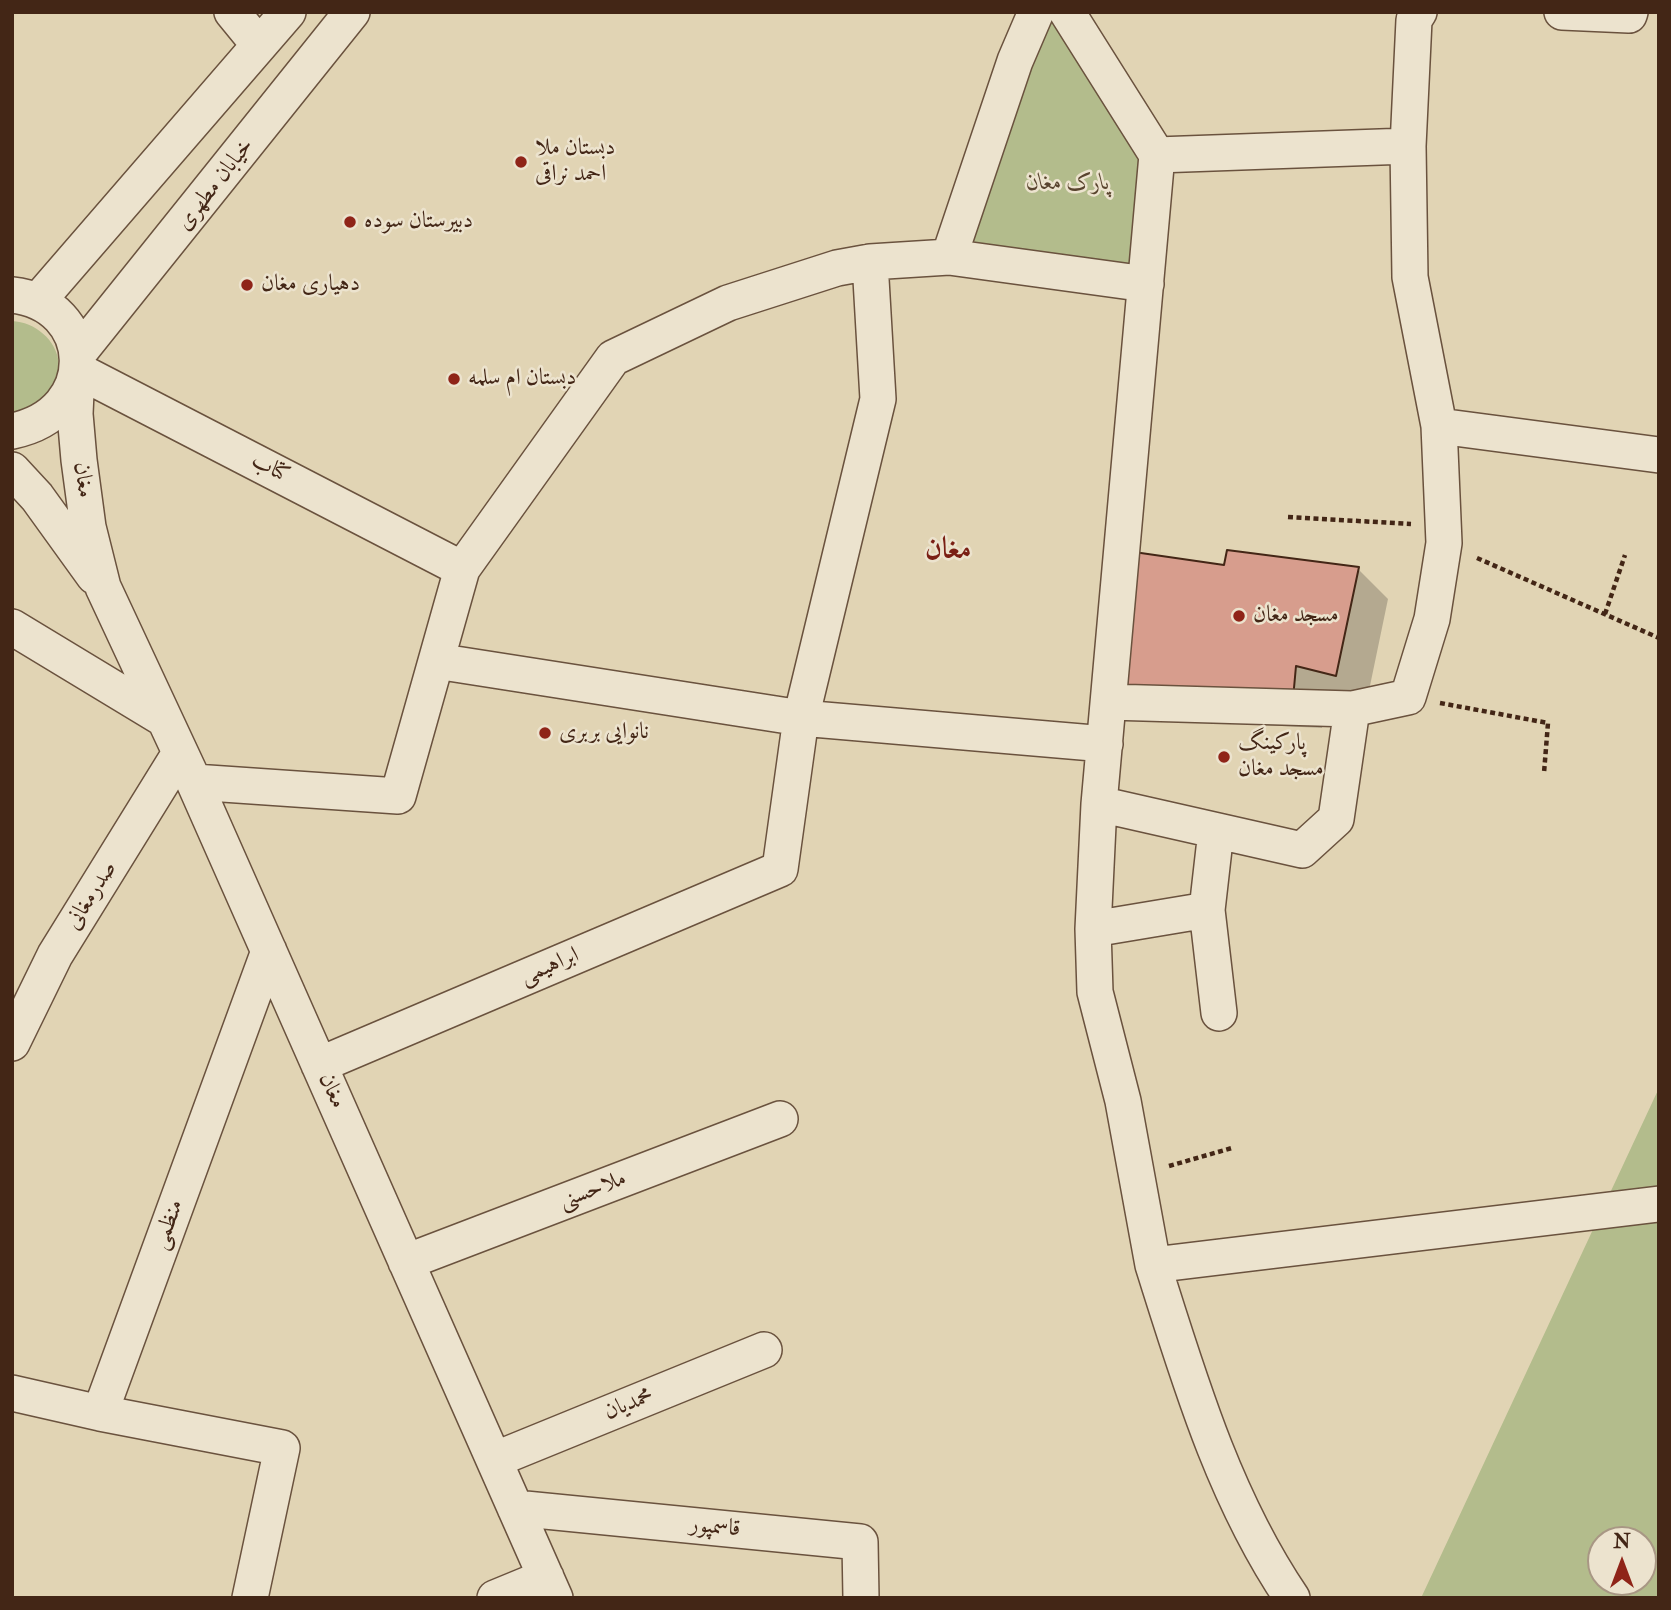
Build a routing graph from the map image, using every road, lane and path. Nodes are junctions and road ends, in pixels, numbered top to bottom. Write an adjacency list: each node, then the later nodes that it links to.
1 (232, 12): 8 (street)
2 (288, 12): 8 (street)
3 (352, 12): 15 (street, خیابان مطهری)
4 (1419, 12): 9 (street)
5 (1562, 12): 6 (street)
6 (1630, 12)
7 (1041, 13): 10 (street); 11 (street)
8 (259, 45): 14 (street)
9 (1408, 146): 10 (street); 16 (street)
10 (1157, 155): 13 (street)
11 (949, 257): 12 (street); 13 (street)
12 (870, 262): 23 (street); 32 (street)
13 (1146, 284): 30 (street)
14 (22, 292): 15 (street)
15 (77, 363): 17 (street, خیابان مطهری); 23 (street, کتاب); 24 (street, مغان)
16 (1439, 426): 18 (street); 21 (street)
17 (12, 431)
18 (1659, 455)
19 (12, 470): 24 (street, مغان)
20 (1288, 517): 21 (path)
21 (1444, 535): 25 (path); 29 (street)
22 (1625, 555): 25 (path)
23 (462, 569): 28 (street)
24 (103, 587): 33 (street, مغان)
25 (1605, 614): 27 (path)
26 (12, 627): 33 (street)
27 (1659, 638)
28 (436, 661): 32 (street); 35 (street)
29 (1408, 697): 31 (street); 36 (path)
30 (1109, 702): 31 (street); 34 (street)
31 (1352, 709): 38 (street)
32 (801, 718): 34 (street); 44 (street, ابراهیمی)
33 (164, 719): 35 (street, مغان)
34 (1105, 744): 37 (street)
35 (187, 767): 41 (street, مغان); 43 (street, صدرمغانی)
36 (1544, 773)
37 (1099, 804): 38 (street); 40 (street)
38 (1216, 831): 39 (street)
39 (1207, 910): 40 (street); 42 (street)
40 (1093, 929): 47 (street)
41 (269, 951): 44 (street, مغان); 53 (street, منظمی)
42 (1219, 1013)
43 (12, 1043)
44 (319, 1065): 49 (street, مغان)
45 (780, 1119): 49 (street, ملاحسنی)
46 (1232, 1148): 47 (path)
47 (1136, 1176): 50 (street)
48 (1659, 1204): 50 (street)
49 (406, 1262): 54 (street, مغان)
50 (1153, 1265): 60 (street)
51 (764, 1350): 54 (street, محمدیان)
52 (12, 1393): 53 (street)
53 (100, 1413): 57 (street)
54 (494, 1460): 55 (street, مغان)
55 (515, 1508): 56 (street, مغان); 59 (street, قاسمپور)
56 (550, 1587): 58 (street)
57 (250, 1598)
58 (495, 1598)
59 (861, 1598)
60 (1292, 1598)

